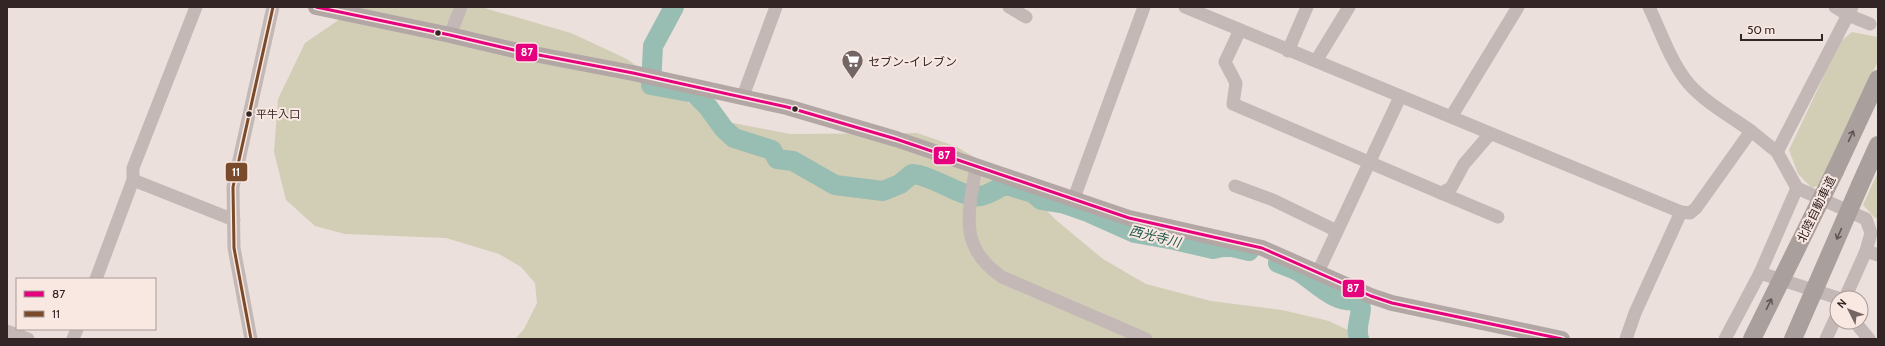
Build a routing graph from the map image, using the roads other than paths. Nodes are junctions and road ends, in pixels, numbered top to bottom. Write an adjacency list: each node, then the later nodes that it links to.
1 (196, 7): 31 (street)
2 (273, 7): 38 (street)
3 (316, 7): 18 (main road)
4 (461, 7): 18 (street)
5 (776, 7): 22 (street)
6 (1009, 7): 15 (street)
7 (1144, 7): 35 (street)
8 (1185, 7): 17 (street)
9 (1307, 7): 19 (street)
10 (1349, 7): 20 (street)
11 (1518, 7): 24 (street)
12 (1649, 7): 25 (street)
13 (1835, 7): 14 (street)
14 (1850, 11): 16 (street); 28 (street)
15 (1026, 17)
16 (1870, 24)
17 (1240, 30): 19 (street); 29 (street)
18 (450, 35): 22 (main road)
19 (1288, 51): 20 (street)
20 (1316, 61): 23 (street)
21 (1878, 79): 55 (highway, 北陸自動車道, one-way to 21, bridge)
22 (743, 96): 30 (main road)
23 (1400, 97): 24 (street); 29 (street)
24 (1451, 117): 26 (street)
25 (1751, 130): 28 (street); 36 (street)
26 (1490, 134): 34 (street); 36 (street)
27 (1878, 145): 56 (highway, one-way to 56, bridge)
28 (1777, 152): 33 (street)
29 (1369, 162): 34 (street); 39 (street)
30 (976, 166): 35 (main road); 51 (street)
31 (133, 180): 38 (street); 44 (street)
32 (1235, 186): 39 (street)
33 (1797, 188): 40 (street); 43 (street)
34 (1442, 192): 37 (street)
35 (1074, 198): 42 (main road)
36 (1681, 212): 53 (street)
37 (1498, 216)
38 (234, 220): 50 (street)
39 (1337, 231): 42 (street)
40 (1874, 232): 41 (street)
41 (1872, 253): 45 (street)
42 (1318, 272): 52 (main road)
43 (1760, 273): 46 (street); 54 (street)
44 (96, 278)
45 (1850, 290)
46 (1829, 295)
47 (1862, 330): 57 (street)
48 (7, 331): 49 (street)
49 (28, 339)
50 (251, 339)
51 (1146, 339)
52 (1562, 339)
53 (1626, 339)
54 (1725, 339)
55 (1752, 339)
56 (1793, 339)
57 (1869, 339)

